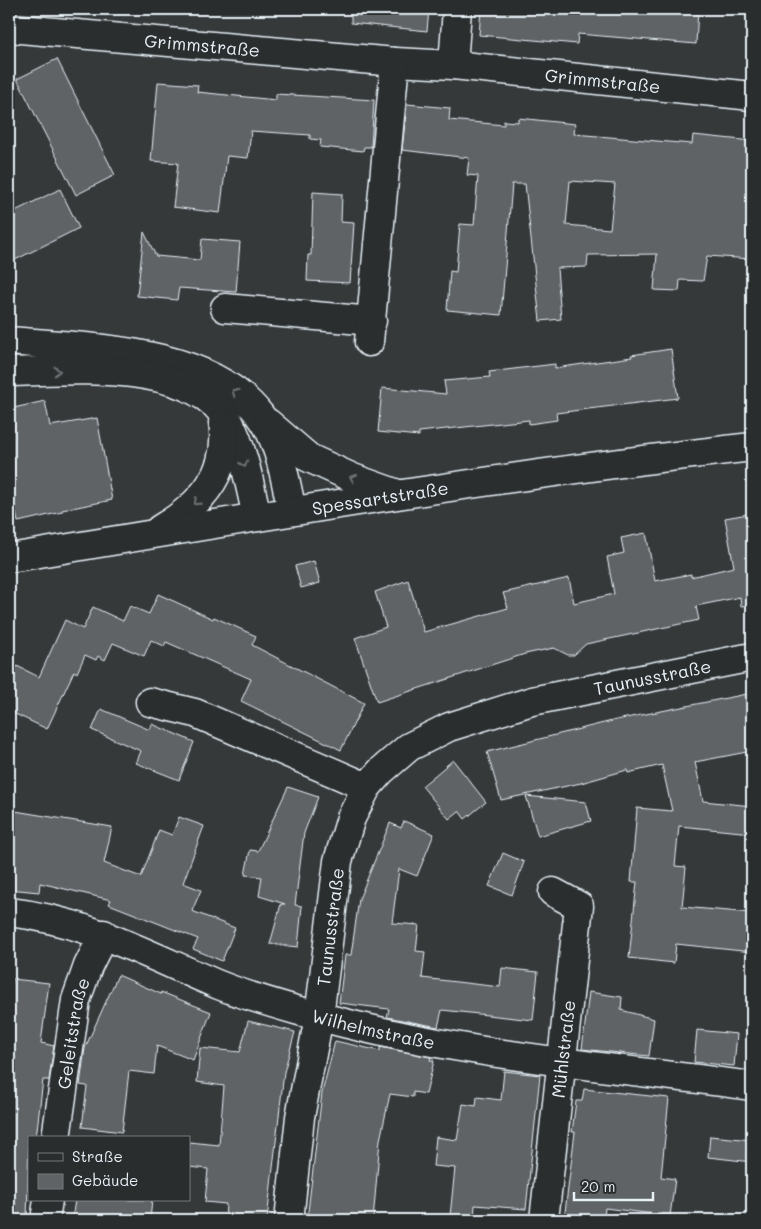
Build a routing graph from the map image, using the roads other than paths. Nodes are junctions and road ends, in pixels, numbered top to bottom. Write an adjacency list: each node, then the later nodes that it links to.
1 (457, 9): 4 (street)
2 (9, 28): 3 (street, Grimmstraße)
3 (396, 62): 4 (street, Grimmstraße); 6 (street)
4 (453, 65): 5 (street, Grimmstraße)
5 (752, 96)
6 (225, 308)
7 (9, 341): 10 (street, one-way to 7)
8 (9, 372): 9 (street, one-way to 9)
9 (218, 410): 14 (street, one-way to 14); 15 (street, one-way to 15)
10 (260, 415): 12 (street, one-way to 10); 13 (street)
11 (752, 447): 12 (street, Spessartstraße)
12 (399, 494): 13 (street, Spessartstraße)
13 (292, 511): 14 (street, Spessartstraße)
14 (257, 517): 15 (street, Spessartstraße)
15 (148, 536): 16 (street, Spessartstraße)
16 (9, 558)
17 (752, 657): 19 (street, Taunusstraße)
18 (150, 702): 19 (street)
19 (367, 787): 23 (street, Taunusstraße)
20 (553, 892): 24 (street, Mühlstraße)
21 (9, 912): 22 (street, Wilhelmstraße)
22 (104, 934): 23 (street, Wilhelmstraße); 26 (street, Geleitstraße)
23 (319, 1017): 24 (street, Wilhelmstraße); 29 (street, Taunusstraße)
24 (562, 1061): 25 (street, Wilhelmstraße); 30 (street, Mühlstraße)
25 (752, 1086)
26 (56, 1136)
27 (48, 1202): 28 (street)
28 (45, 1220)
29 (289, 1220)
30 (544, 1220)

